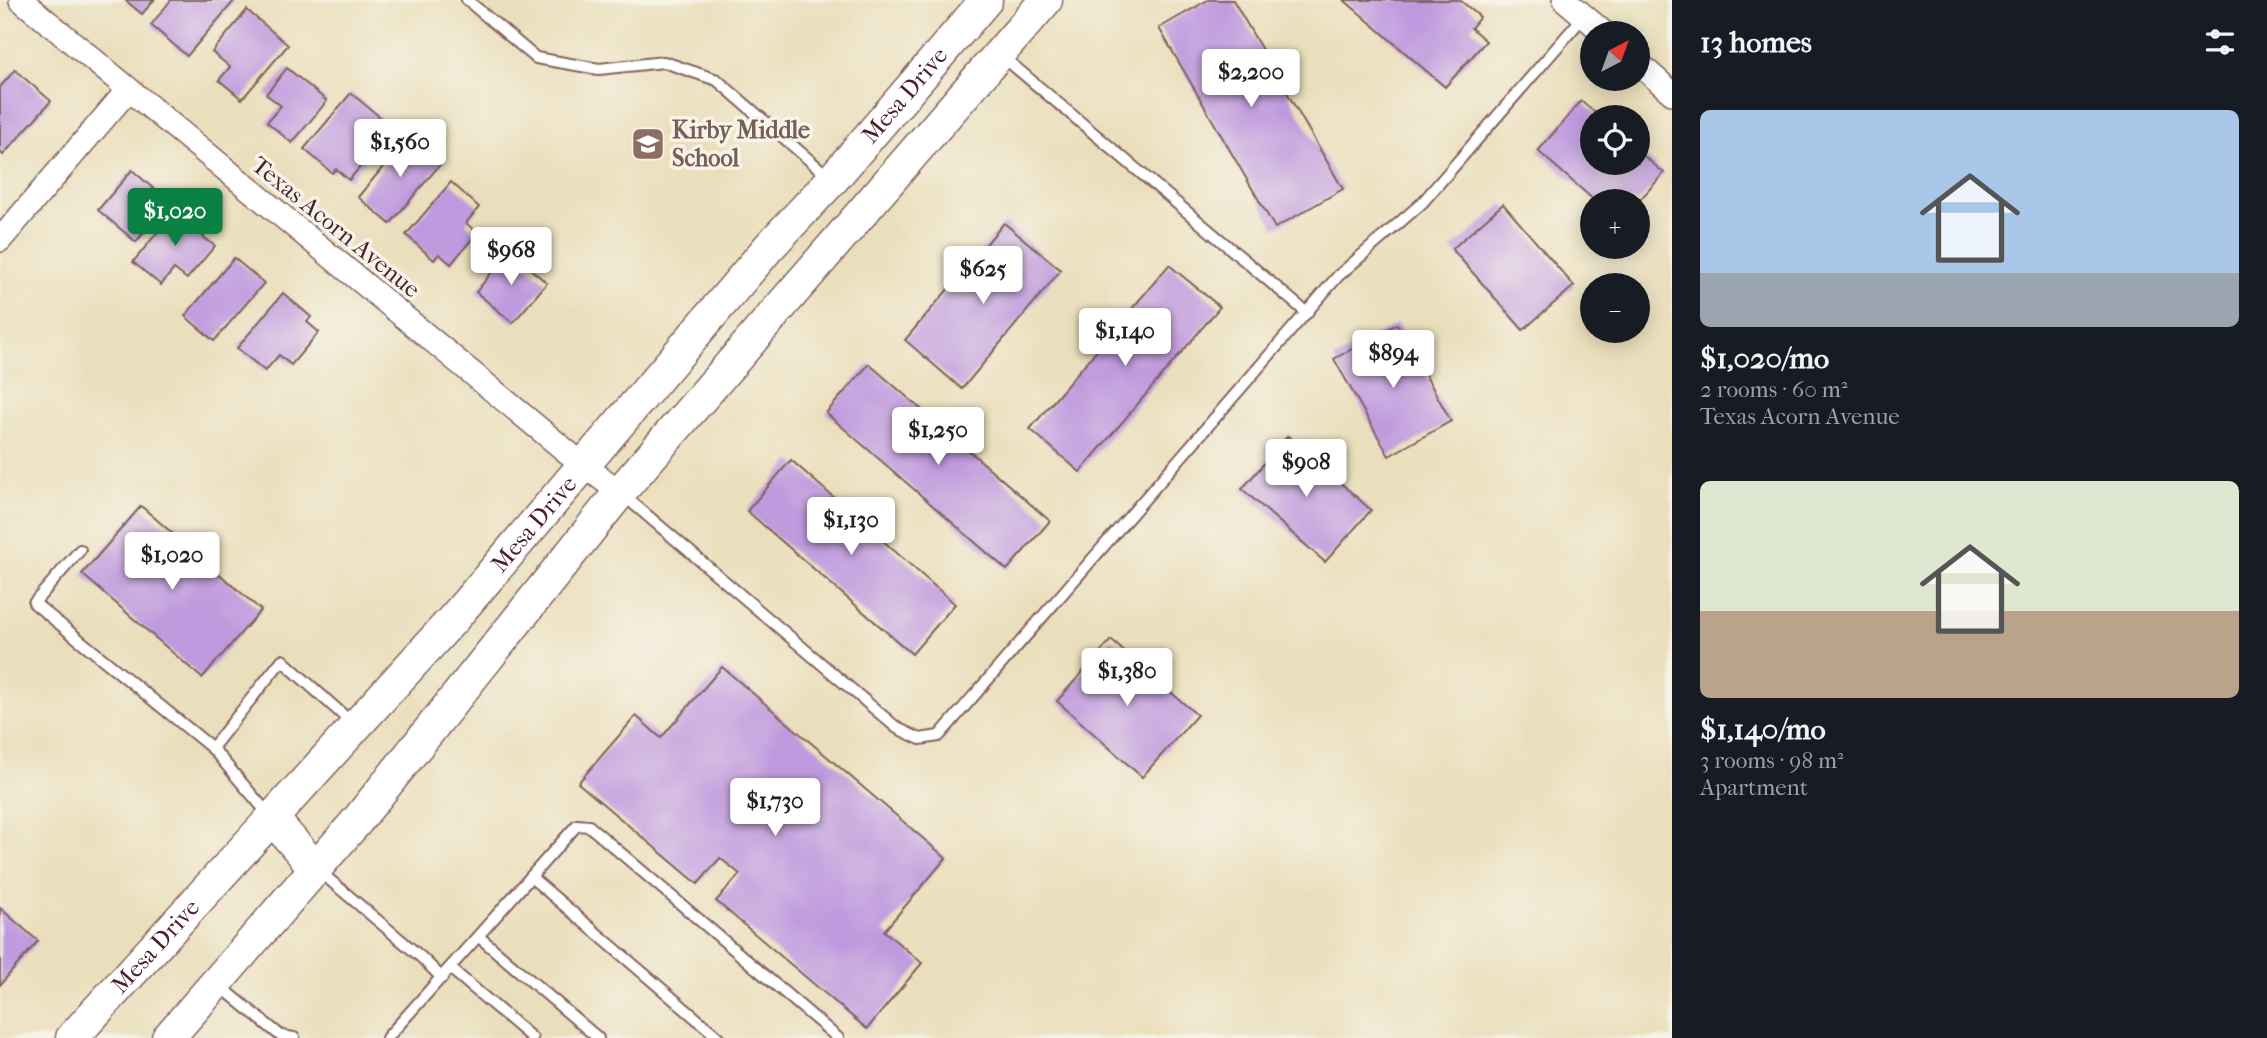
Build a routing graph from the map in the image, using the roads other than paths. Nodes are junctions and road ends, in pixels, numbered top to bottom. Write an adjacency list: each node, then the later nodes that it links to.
1 (21, 0): 10 (street, Texas Acorn Avenue)
2 (467, 0): 12 (lane)
3 (986, 0): 12 (main road, Mesa Drive)
4 (1046, 0): 8 (main road, Mesa Drive)
5 (1565, 0): 6 (street)
6 (1584, 16): 7 (street); 15 (lane)
7 (1590, 21)
8 (1000, 54): 13 (main road, Mesa Drive); 15 (lane)
9 (1650, 74): 11 (street)
10 (128, 90): 14 (street); 16 (street, Texas Acorn Avenue)
11 (1672, 93)
12 (832, 180): 13 (main road); 16 (main road, Mesa Drive)
13 (867, 208): 17 (main road, Mesa Drive)
14 (0, 240)
15 (1307, 313): 17 (lane)
16 (583, 465): 17 (street, Texas Acorn Avenue); 19 (main road, Mesa Drive)
17 (620, 492): 22 (main road, Mesa Drive)
18 (80, 550): 20 (lane)
19 (355, 726): 20 (lane); 21 (main road, Mesa Drive)
20 (212, 748): 21 (lane)
21 (272, 818): 22 (main road); 29 (main road, Mesa Drive)
22 (316, 869): 26 (lane); 27 (main road, Mesa Drive)
23 (531, 877): 24 (lane); 35 (lane); 36 (lane)
24 (478, 936): 25 (lane); 34 (lane)
25 (450, 968): 26 (lane); 33 (lane)
26 (442, 978): 32 (lane)
27 (216, 983): 28 (lane); 30 (main road, Mesa Drive)
28 (281, 1037): 31 (lane)
29 (72, 1038)
30 (168, 1038)
31 (294, 1038)
32 (387, 1038)
33 (532, 1038)
34 (598, 1038)
35 (719, 1038)
36 (838, 1038)

